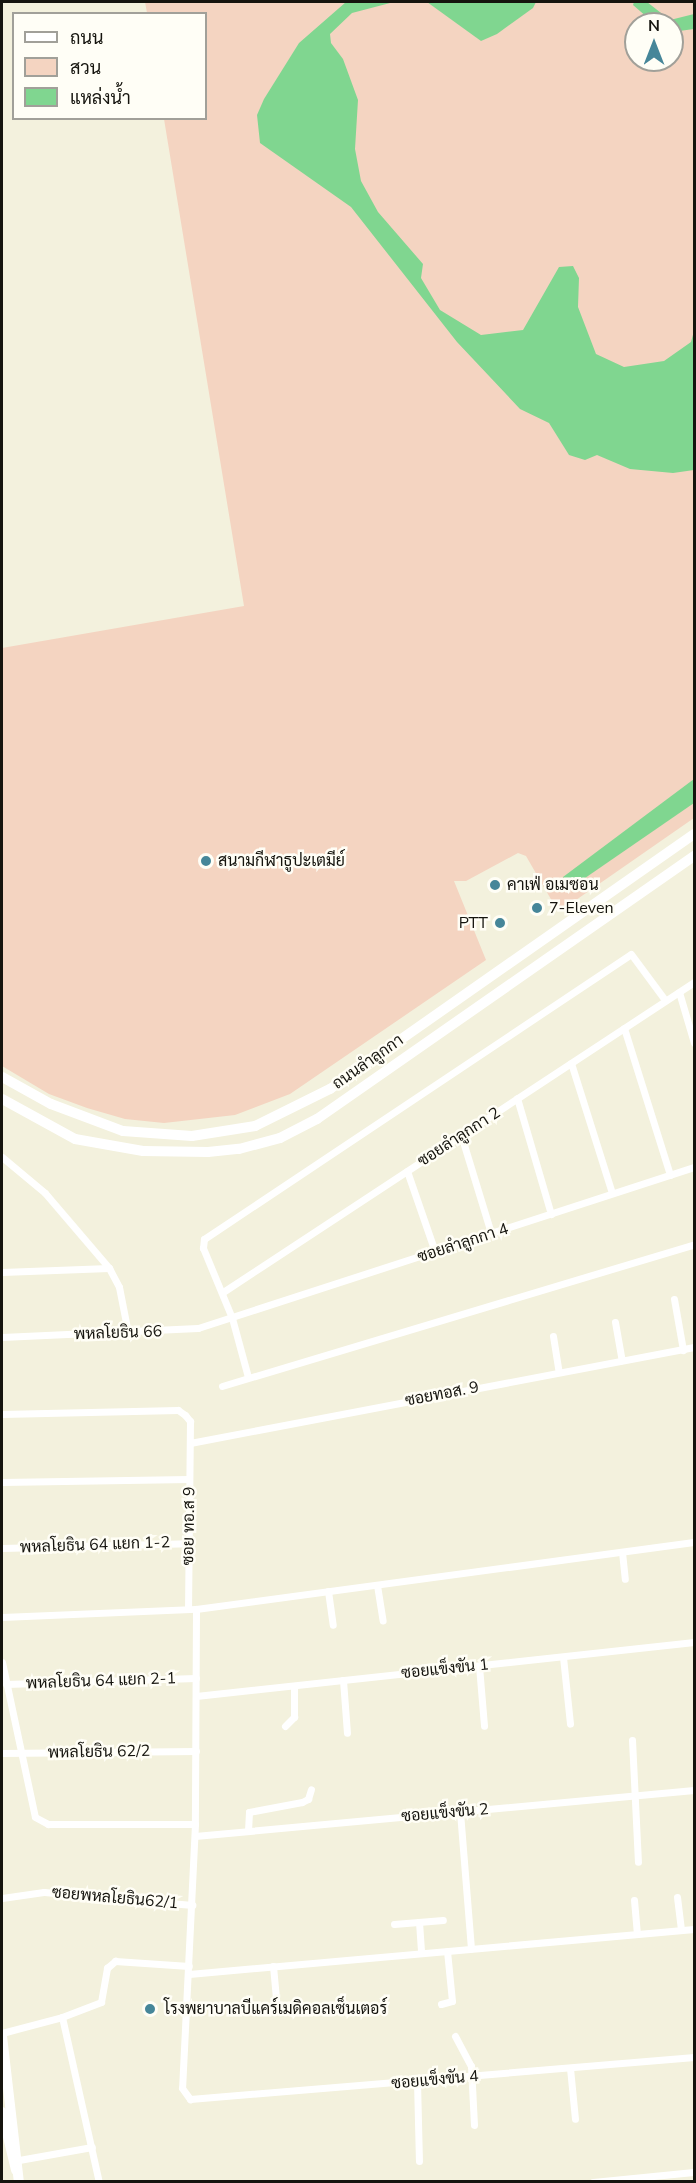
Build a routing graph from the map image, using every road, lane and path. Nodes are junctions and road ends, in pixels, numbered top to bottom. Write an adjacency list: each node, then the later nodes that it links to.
1 (694, 834): 3 (main road, ถนนลำลูกกา)
2 (694, 856): 4 (main road, ถนนลำลูกกา)
3 (583, 911): 4 (main road); 11 (main road, ถนนลำลูกกา)
4 (596, 928): 13 (main road, ถนนลำลูกกา)
5 (694, 982): 6 (street, ซอยลำลูกกา 2)
6 (679, 992): 7 (street, ซอยลำลูกกา 2); 9 (street)
7 (665, 1000): 8 (street, ซอยลำลูกกา 2); 26 (street)
8 (624, 1028): 10 (street, ซอยลำลูกกา 2); 18 (street)
9 (694, 1043)
10 (571, 1063): 12 (street, ซอยลำลูกกา 2); 19 (street)
11 (2, 1077)
12 (518, 1098): 14 (street, ซอยลำลูกกา 2); 20 (street)
13 (2, 1100)
14 (462, 1135): 17 (street, ซอยลำลูกกา 2); 21 (street)
15 (2, 1157): 24 (street)
16 (694, 1167): 18 (street, ซอยลำลูกกา 4)
17 (407, 1171): 23 (street); 26 (street, ซอยลำลูกกา 2)
18 (670, 1175): 19 (street, ซอยลำลูกกา 4)
19 (612, 1193): 20 (street, ซอยลำลูกกา 4)
20 (550, 1214): 21 (street, ซอยลำลูกกา 4)
21 (491, 1233): 23 (street, ซอยลำลูกกา 4)
22 (694, 1244): 37 (street)
23 (435, 1252): 28 (street, ซอยลำลูกกา 4)
24 (109, 1268): 25 (street); 30 (street)
25 (2, 1272)
26 (223, 1292): 28 (street)
27 (674, 1299): 34 (street)
28 (232, 1318): 30 (street, พหลโยธิน 66); 37 (street)
29 (615, 1322): 35 (street)
30 (128, 1333): 32 (street, พหลโยธิน 66)
31 (553, 1336): 36 (street)
32 (2, 1337)
33 (694, 1347): 34 (street, ซอยทอส. 9)
34 (683, 1350): 35 (street, ซอยทอส. 9)
35 (622, 1360): 36 (street, ซอยทอส. 9)
36 (559, 1372): 40 (street, ซอยทอส. 9)
37 (248, 1377): 38 (street)
38 (222, 1386)
39 (2, 1414): 40 (street, ซอย ทอ.ส 9)
40 (190, 1443): 41 (street, ซอย ทอ.ส 9)
41 (189, 1479): 42 (street); 44 (street, ซอย ทอ.ส 9)
42 (2, 1482)
43 (694, 1542): 46 (street)
44 (188, 1543): 45 (street, พหลโยธิน 64 แยก 1-2); 50 (street, ซอย ทอ.ส 9)
45 (2, 1548)
46 (622, 1552): 47 (street); 48 (street)
47 (625, 1579)
48 (377, 1585): 49 (street); 52 (street)
49 (328, 1591): 50 (street); 53 (street)
50 (192, 1609): 51 (street); 58 (street, ซอย ทอ.ส 9)
51 (2, 1617)
52 (383, 1621)
53 (333, 1625)
54 (694, 1642): 55 (street, ซอยแข็งขัน 1)
55 (563, 1657): 57 (street, ซอยแข็งขัน 1); 63 (street)
56 (2, 1662): 60 (street)
57 (479, 1666): 59 (street, ซอยแข็งขัน 1); 65 (street)
58 (196, 1678): 60 (street, พหลโยธิน 64 แยก 2-1); 62 (street, ซอย ทอ.ส 9)
59 (343, 1680): 61 (street, ซอยแข็งขัน 1); 66 (street)
60 (6, 1684): 70 (street)
61 (294, 1686): 62 (street, ซอยแข็งขัน 1); 64 (street)
62 (196, 1696): 68 (street, ซอย ทอ.ส 9)
63 (570, 1724)
64 (285, 1726)
65 (484, 1726)
66 (347, 1733)
67 (632, 1740): 73 (street)
68 (196, 1751): 70 (street, พหลโยธิน 62/2); 75 (street, ซอย ทอ.ส 9)
69 (2, 1753): 70 (street, พหลโยธิน 62/2)
70 (19, 1753): 75 (street)
71 (311, 1789): 76 (street)
72 (694, 1791): 73 (street, ซอยแข็งขัน 2)
73 (634, 1796): 74 (street, ซอยแข็งขัน 2); 78 (street)
74 (460, 1812): 76 (street, ซอยแข็งขัน 2); 89 (street)
75 (195, 1824): 77 (street, ซอย ทอ.ส 9)
76 (248, 1832): 77 (street, ซอยแข็งขัน 2)
77 (195, 1836): 82 (street, ซอย ทอ.ส 9)
78 (638, 1862)
79 (677, 1897): 87 (street)
80 (2, 1898): 82 (street, ซอยพหลโยธิน62/1)
81 (634, 1899): 88 (street)
82 (192, 1905): 93 (street, ซอย ทอ.ส 9)
83 (443, 1920): 84 (street)
84 (418, 1922): 85 (street); 91 (street)
85 (394, 1924)
86 (694, 1929): 87 (street)
87 (681, 1930): 88 (street)
88 (637, 1934): 89 (street)
89 (471, 1949): 90 (street)
90 (447, 1951): 91 (street); 94 (street)
91 (421, 1953): 92 (street)
92 (273, 1966): 93 (street); 95 (street)
93 (189, 1970): 96 (street); 103 (street, ซอย ทอ.ส 9)
94 (441, 2004)
95 (277, 2009)
96 (62, 2017): 97 (street); 107 (street)
97 (2, 2034): 108 (main road)
98 (455, 2036): 101 (street)
99 (694, 2056): 100 (street, ซอยแข็งขัน 4)
100 (570, 2068): 101 (street, ซอยแข็งขัน 4); 105 (street)
101 (473, 2076): 102 (street, ซอยแข็งขัน 4); 106 (street)
102 (417, 2081): 103 (street, ซอยแข็งขัน 4); 109 (street)
103 (182, 2088)
104 (2, 2112): 111 (main road)
105 (575, 2119)
106 (474, 2125)
107 (93, 2147): 108 (street); 112 (street)
108 (19, 2160): 111 (main road)
109 (419, 2161)
110 (694, 2172): 113 (street)
111 (19, 2181)
112 (99, 2181)
113 (593, 2181)

